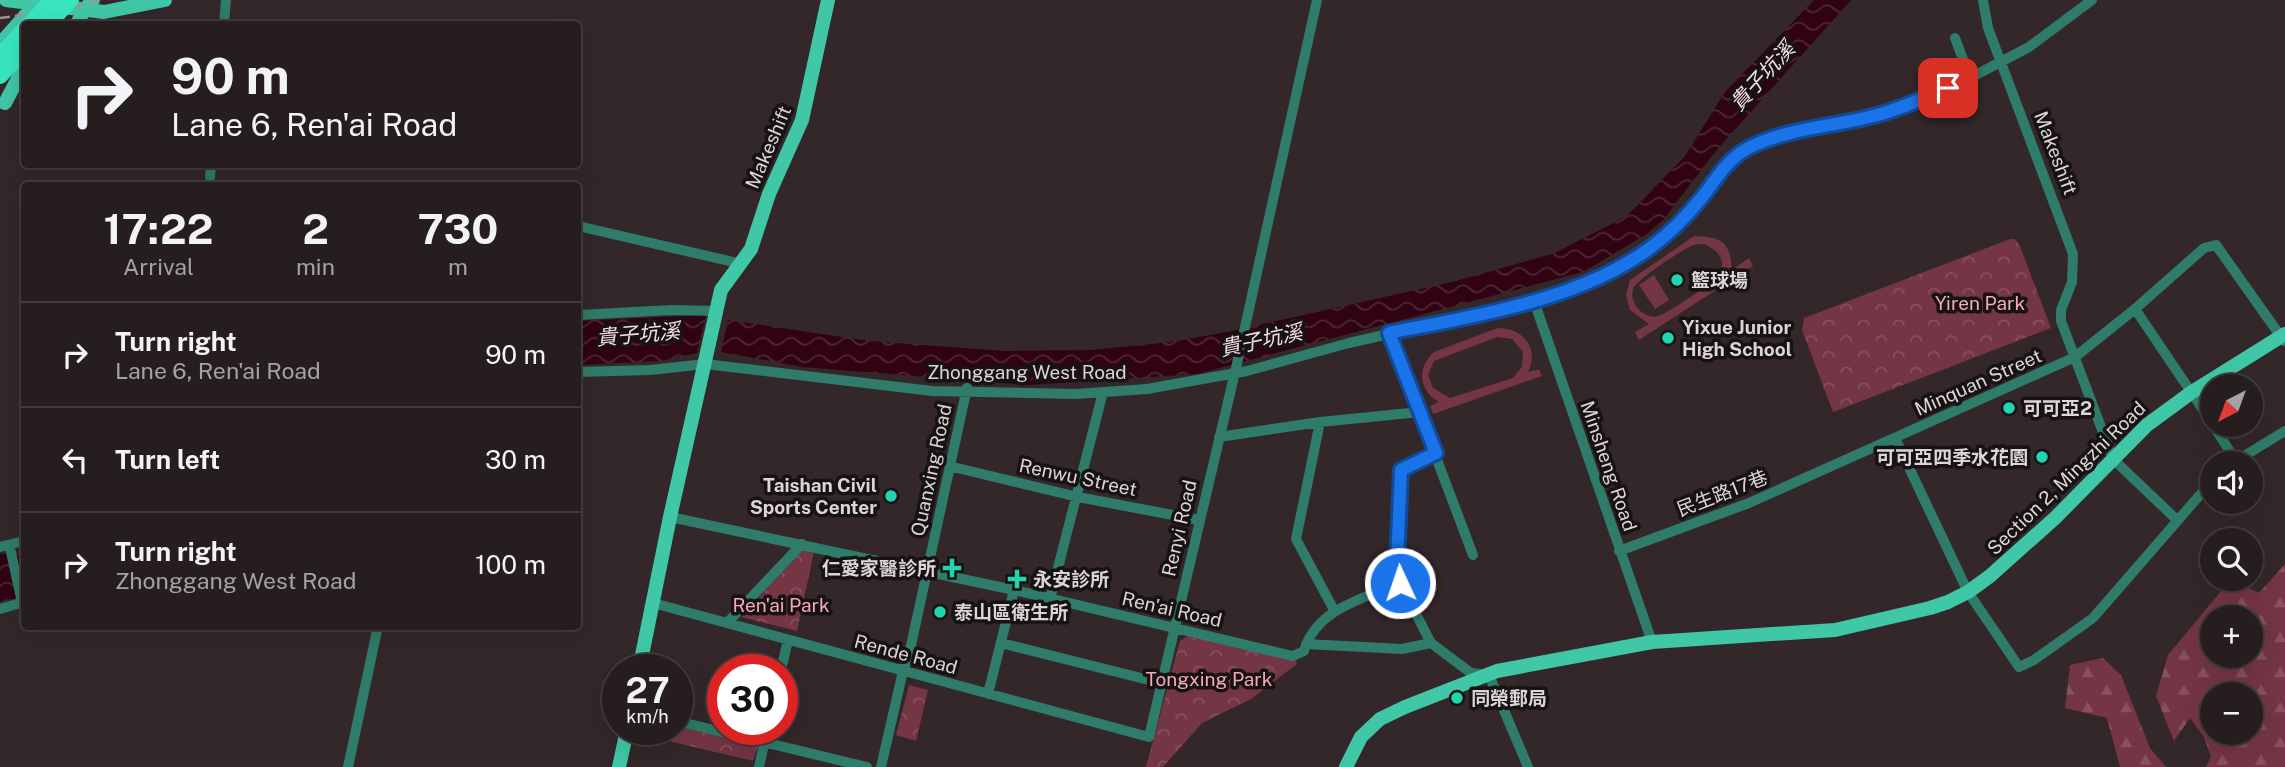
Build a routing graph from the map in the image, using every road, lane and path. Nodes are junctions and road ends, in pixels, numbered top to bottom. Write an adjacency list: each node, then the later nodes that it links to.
1 (6, 0): 8 (main road)
2 (165, 0): 9 (main road)
3 (226, 0): 13 (street)
4 (828, 0): 28 (main road, Makeshift)
5 (1317, 0): 37 (street, Renyi Road)
6 (1983, 0): 19 (street, Makeshift)
7 (2092, 0): 19 (street, Zhonggang West Road)
8 (37, 1): 9 (main road); 16 (main road)
9 (72, 2): 10 (highway, bridge); 11 (highway, bridge); 12 (main road)
10 (36, 21)
11 (53, 21)
12 (76, 21)
13 (224, 21)
14 (21, 33): 18 (highway)
15 (1955, 38): 22 (street)
16 (0, 44)
17 (21, 53): 21 (highway)
18 (0, 56)
19 (2001, 63): 22 (street, Zhonggang West Road); 35 (street, Makeshift)
20 (21, 73): 24 (main road)
21 (0, 76)
22 (1970, 78): 29 (street, Zhonggang West Road)
23 (21, 88): 24 (main road)
24 (3, 107)
25 (211, 168): 26 (street)
26 (210, 177)
27 (581, 227): 28 (street)
28 (742, 264): 31 (main road, Makeshift)
29 (1534, 301): 33 (street, Zhonggang West Road); 61 (street, Minsheng Road)
30 (2135, 309): 34 (street, Minquan Street); 35 (street, Minquan Street); 41 (street)
31 (716, 314): 32 (street); 36 (main road)
32 (581, 315)
33 (1389, 333): 37 (street, Zhonggang West Road); 43 (street)
34 (2284, 338): 41 (main road, Section 2, Mingzhi Road)
35 (2075, 357): 47 (street, Minquan Street); 50 (street)
36 (706, 360): 38 (street, Zhonggang West Road); 39 (street, Zhonggang West Road); 55 (main road)
37 (1235, 371): 40 (street, Zhonggang West Road); 46 (street, Renyi Road)
38 (581, 372)
39 (967, 388): 40 (street, Zhonggang West Road); 52 (street, Quanxing Road)
40 (1103, 392): 54 (street)
41 (2192, 392): 42 (street); 50 (main road, Section 2, Mingzhi Road)
42 (2200, 404)
43 (1420, 412): 44 (street); 49 (street)
44 (1320, 422): 46 (street); 73 (street)
45 (2285, 431): 48 (street)
46 (1219, 437): 56 (street, Renyi Road)
47 (1895, 438): 51 (street, Minquan Street); 68 (street)
48 (2252, 451)
49 (1436, 453): 63 (street); 65 (street)
50 (2113, 459): 57 (street); 68 (main road, Section 2, Mingzhi Road)
51 (1838, 464): 61 (street, 民生路17巷)
52 (949, 466): 54 (street, Renwu Street); 64 (street, Quanxing Road)
53 (2200, 494): 57 (street)
54 (1077, 496): 56 (street, Renwu Street); 69 (street)
55 (670, 517): 59 (street, Ren'ai Road); 71 (main road)
56 (1199, 520): 75 (street, Renyi Road)
57 (2177, 520): 68 (street)
58 (21, 542): 60 (street)
59 (802, 544): 64 (street, Ren'ai Road); 74 (street)
60 (0, 547)
61 (1619, 551): 78 (street, Minsheng Road)
62 (11, 552): 67 (street)
63 (1474, 555)
64 (927, 571): 66 (street, Ren'ai Road); 84 (street, Quanxing Road)
65 (1400, 583): 73 (street); 80 (street)
66 (1014, 590): 69 (street, Ren'ai Road); 79 (street)
67 (21, 592)
68 (1968, 592): 78 (main road, Section 2, Mingzhi Road)
69 (1050, 599): 75 (street, Ren'ai Road)
70 (21, 601): 72 (street)
71 (653, 603): 74 (street, Rende Road); 82 (main road)
72 (0, 609)
73 (1334, 610): 81 (street)
74 (727, 623): 77 (street, Rende Road)
75 (1174, 626): 81 (street, Ren'ai Road); 86 (street, Renyi Road)
76 (378, 630): 92 (street)
77 (788, 640): 83 (street); 84 (street, Rende Road)
78 (1652, 642): 85 (main road, Section 2, Mingzhi Road)
79 (1000, 643): 86 (street); 87 (street)
80 (1431, 643): 81 (street, Ren'ai Road); 85 (street)
81 (1306, 644)
82 (642, 654)
83 (785, 654)
84 (903, 671): 87 (street, Rende Road); 96 (street, Quanxing Road)
85 (1489, 675): 97 (main road, Section 2, Mingzhi Road); 98 (street)
86 (1161, 683): 88 (street, Renyi Road)
87 (988, 694): 88 (street, Rende Road)
88 (1149, 737)
89 (624, 745): 93 (main road)
90 (764, 745): 94 (street)
91 (777, 745): 95 (street)
92 (348, 767)
93 (619, 767)
94 (759, 767)
95 (867, 767)
96 (881, 767)
97 (1346, 767)
98 (1528, 767)

